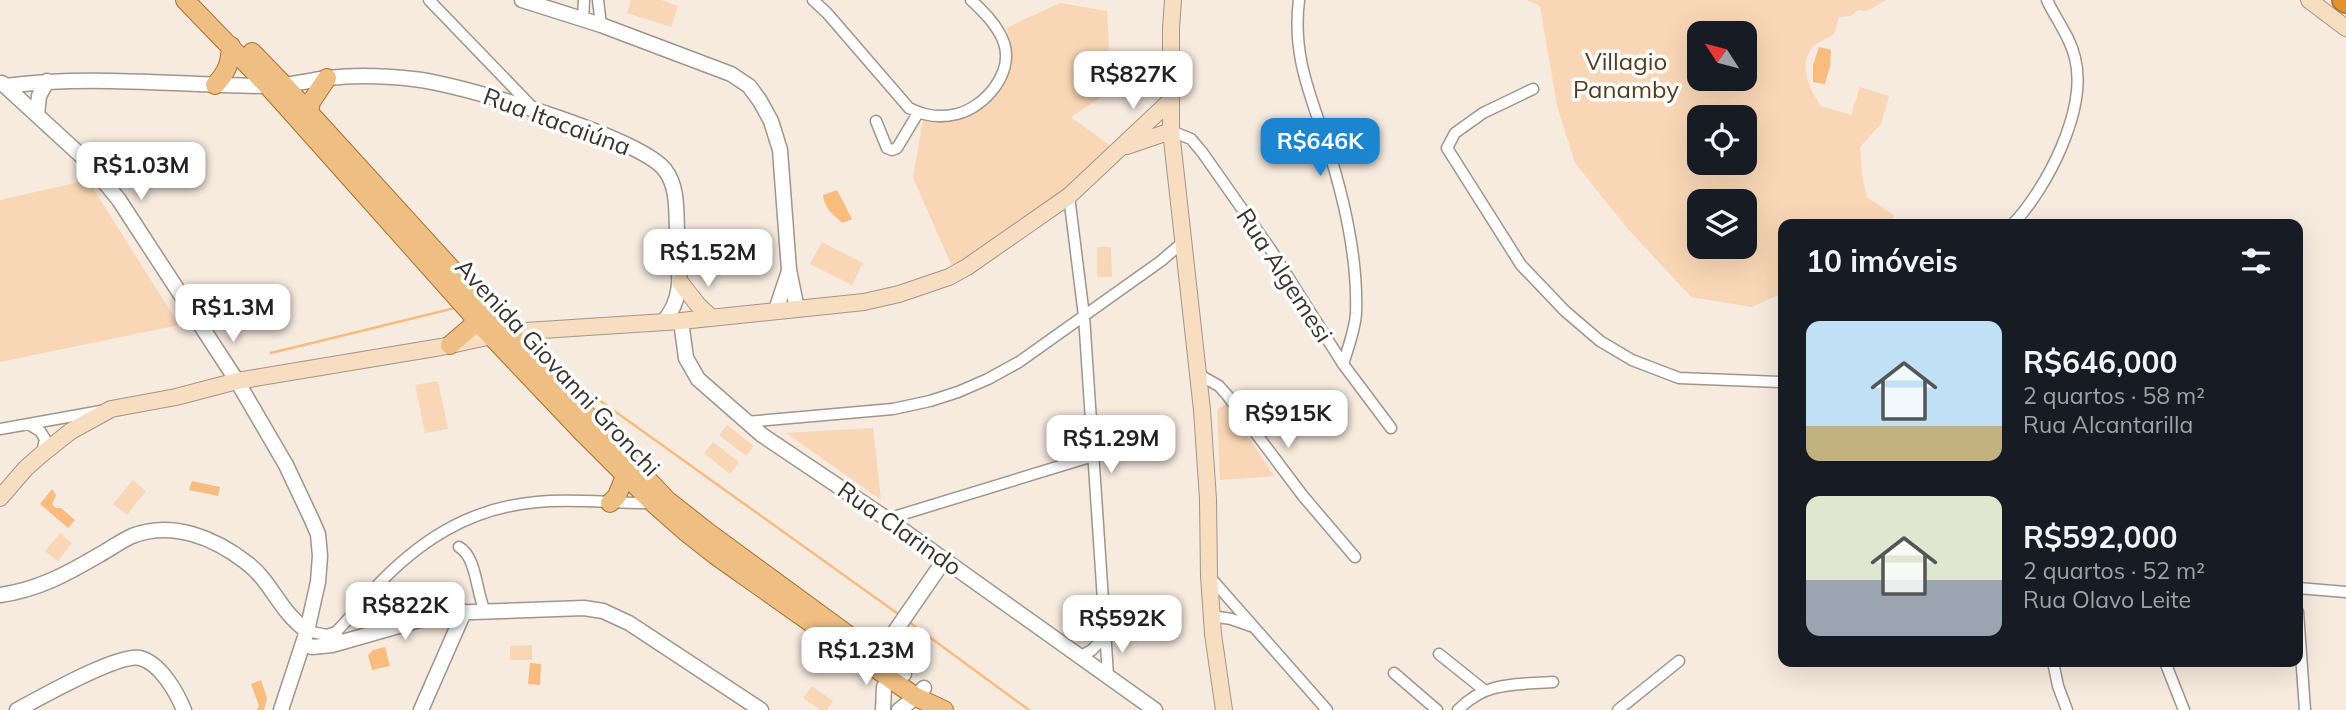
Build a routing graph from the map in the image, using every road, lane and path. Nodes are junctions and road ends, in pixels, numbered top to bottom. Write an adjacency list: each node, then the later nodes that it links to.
1 (185, 0): 16 (main road, Avenida Giovanni Gronchi)
2 (201, 0): 21 (main road, Avenida Giovanni Gronchi)
3 (429, 0): 25 (street)
4 (522, 0): 13 (street)
5 (584, 0): 13 (street)
6 (598, 0): 14 (street)
7 (813, 0): 26 (street)
8 (971, 0): 26 (street)
9 (1173, 0): 23 (main road)
10 (1299, 0): 47 (street)
11 (2047, 0): 33 (street)
12 (2309, 0): 15 (main road)
13 (583, 19): 14 (street)
14 (601, 25): 35 (street)
15 (2346, 28)
16 (230, 46): 20 (main road); 21 (main road, Avenida Giovanni Gronchi)
17 (327, 78): 21 (street, Rua Itacaiúna); 24 (main road); 25 (street, Rua Itacaiúna)
18 (47, 81): 19 (street, Rua Itacaiúna); 20 (street, Rua Itacaiúna); 27 (street)
19 (3, 84): 27 (street)
20 (215, 85): 21 (street, Rua Itacaiúna)
21 (277, 86): 24 (main road, Avenida Giovanni Gronchi); 29 (main road, Avenida Giovanni Gronchi)
22 (1533, 89): 50 (street)
23 (1170, 101): 30 (main road); 31 (main road)
24 (308, 112): 29 (main road); 38 (main road, Avenida Giovanni Gronchi)
25 (537, 112): 36 (street, Rua Itacaiúna)
26 (918, 113): 28 (street)
27 (37, 115): 49 (street)
28 (876, 121)
29 (306, 131): 38 (main road, Avenida Giovanni Gronchi)
30 (1171, 131): 31 (main road); 34 (main road); 47 (street, Rua Algemesi)
31 (1122, 148): 32 (main road)
32 (1069, 197): 37 (main road); 40 (street)
33 (2018, 219)
34 (1182, 243): 40 (street); 48 (main road)
35 (789, 270): 37 (street); 39 (street)
36 (680, 282): 41 (main road); 42 (street, Rua Itacaiúna)
37 (797, 309): 39 (main road)
38 (480, 310): 44 (main road, Avenida Giovanni Gronchi); 45 (main road, Avenida Giovanni Gronchi); 46 (main road)
39 (776, 310): 41 (main road)
40 (1084, 316): 52 (street); 57 (street)
41 (712, 317): 43 (main road)
42 (663, 321): 43 (main road); 44 (main road)
43 (681, 321): 52 (street, Rua Clarindo)
44 (510, 332): 45 (main road); 60 (main road, Avenida Giovanni Gronchi)
45 (491, 336): 46 (main road); 58 (main road, Avenida Giovanni Gronchi)
46 (450, 345): 49 (main road)
47 (1343, 365): 54 (street, Rua Algemesi)
48 (1198, 374): 64 (street); 66 (main road)
49 (237, 381): 51 (main road); 75 (street)
50 (1778, 382)
51 (111, 409): 53 (street); 56 (main road)
52 (746, 422): 62 (street, Rua Clarindo)
53 (28, 424): 55 (street); 56 (street)
54 (1391, 428)
55 (0, 429)
56 (41, 454): 59 (main road)
57 (1093, 456): 62 (street); 74 (street)
58 (625, 476): 60 (main road, Avenida Giovanni Gronchi); 61 (main road)
59 (0, 498)
60 (660, 501): 61 (street); 78 (main road, Avenida Giovanni Gronchi); 86 (main road, Avenida Giovanni Gronchi)
61 (610, 503): 76 (street)
62 (887, 519): 65 (street, Rua Clarindo)
63 (459, 547): 70 (street)
64 (1355, 557)
65 (945, 559): 78 (street); 79 (street, Rua Clarindo)
66 (1209, 576): 72 (main road); 73 (street)
67 (2303, 588): 68 (street)
68 (2346, 592)
69 (0, 595): 75 (street)
70 (485, 611): 71 (street); 94 (street)
71 (464, 612): 76 (street); 93 (street)
72 (1212, 616): 73 (street); 99 (main road)
73 (1251, 626): 100 (street)
74 (1105, 635): 79 (street); 85 (street)
75 (305, 638): 76 (street); 92 (street)
76 (338, 638)
77 (1439, 654): 88 (street)
78 (878, 656): 86 (main road, Avenida Giovanni Gronchi)
79 (1081, 656): 85 (street, Rua Clarindo)
80 (1679, 661): 103 (street)
81 (2054, 667): 104 (street)
82 (2167, 667): 105 (street)
83 (2302, 667): 106 (street)
84 (1394, 673): 101 (street)
85 (1108, 676): 98 (street, Rua Clarindo)
86 (897, 677): 89 (main road, Avenida Giovanni Gronchi); 95 (street)
87 (1553, 681): 88 (street)
88 (1484, 690): 102 (street)
89 (920, 693): 96 (street); 97 (main road, Avenida Giovanni Gronchi)
90 (17, 710): 91 (street)
91 (184, 710)
92 (281, 710)
93 (421, 710)
94 (761, 710)
95 (883, 710)
96 (899, 710)
97 (945, 710)
98 (1155, 710)
99 (1224, 710)
100 (1327, 710)
101 (1437, 710)
102 (1458, 710)
103 (1618, 710)
104 (2067, 710)
105 (2184, 710)
106 (2305, 710)

